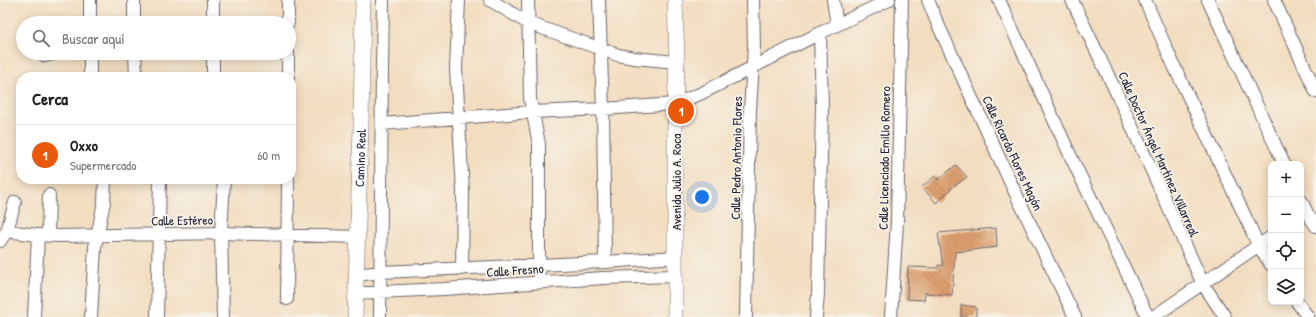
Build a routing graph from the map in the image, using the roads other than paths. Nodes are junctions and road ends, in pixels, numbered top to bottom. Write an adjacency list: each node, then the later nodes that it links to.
1 (90, 0): 22 (street)
2 (134, 0): 23 (street)
3 (213, 0): 24 (street)
4 (288, 0): 25 (street)
5 (363, 0): 61 (street, Camino Real)
6 (383, 0): 45 (street, Camino Real)
7 (459, 0): 44 (street)
8 (490, 0): 26 (street)
9 (528, 0): 26 (street)
10 (599, 0): 29 (street)
11 (675, 0): 34 (street, Avenida Julio A. Roca)
12 (753, 0): 35 (street, Calle Pedro Antonio Flores)
13 (833, 0): 27 (street)
14 (889, 0): 27 (street)
15 (902, 0): 88 (street, Calle Licenciado Emilio Romero)
16 (928, 0): 89 (street, Calle Ricardo Flores Magón)
17 (999, 0): 90 (street)
18 (1072, 0): 74 (street, Calle Doctor Ángel Martínez Villarreal)
19 (1145, 0): 64 (street)
20 (1208, 0): 46 (street)
21 (1274, 0): 40 (street)
22 (90, 16)
23 (134, 16)
24 (213, 16)
25 (288, 16)
26 (528, 24): 29 (street); 43 (street)
27 (837, 25): 28 (street)
28 (820, 33): 35 (street); 87 (street)
29 (601, 49): 34 (street); 42 (street)
30 (90, 60): 36 (street)
31 (135, 60): 37 (street)
32 (213, 60): 38 (street)
33 (288, 60): 39 (street)
34 (677, 62): 41 (street, Avenida Julio A. Roca)
35 (754, 66): 41 (street); 86 (street, Calle Pedro Antonio Flores)
36 (90, 72)
37 (136, 72)
38 (213, 72)
39 (288, 72)
40 (1316, 92)
41 (675, 104): 42 (street); 65 (street, Avenida Julio A. Roca)
42 (604, 109): 43 (street); 67 (street)
43 (532, 112): 44 (street); 68 (street)
44 (458, 119): 45 (street); 69 (street)
45 (382, 124): 70 (street, Camino Real)
46 (1283, 161)
47 (105, 184): 59 (street)
48 (160, 184): 57 (street)
49 (224, 184): 56 (street)
50 (288, 184): 60 (street)
51 (49, 195): 58 (street)
52 (15, 202): 55 (street)
53 (1308, 213): 54 (street)
54 (1316, 226)
55 (7, 231): 58 (street, Calle Estéreo); 63 (street)
56 (221, 233): 57 (street, Calle Estéreo); 60 (street, Calle Estéreo); 82 (street)
57 (159, 234): 59 (street, Calle Estéreo); 81 (street)
58 (43, 235): 59 (street, Calle Estéreo); 79 (street)
59 (97, 235): 80 (street)
60 (288, 235): 61 (street, Calle Estéreo); 77 (street)
61 (358, 237): 71 (street, Camino Real)
62 (1268, 239): 64 (street)
63 (0, 241)
64 (1258, 245): 66 (street); 74 (street)
65 (676, 257): 67 (street, Calle Fresno); 72 (street, Avenida Julio A. Roca)
66 (1268, 260)
67 (605, 262): 68 (street, Calle Fresno)
68 (539, 265): 69 (street, Calle Fresno); 73 (street)
69 (462, 269): 70 (street, Calle Fresno)
70 (382, 272): 71 (street, Calle Fresno); 75 (street, Camino Real)
71 (356, 275): 76 (street, Camino Real)
72 (676, 276): 73 (street, Calle Fresno); 85 (street, Avenida Julio A. Roca)
73 (540, 282): 75 (street, Calle Fresno)
74 (1203, 284): 91 (street); 92 (street, Calle Doctor Ángel Martínez Villarreal)
75 (381, 292): 76 (street, Calle Fresno); 84 (street, Camino Real)
76 (356, 293): 83 (street, Camino Real)
77 (286, 298)
78 (1299, 305): 93 (street)
79 (34, 317)
80 (91, 317)
81 (157, 317)
82 (223, 317)
83 (355, 317)
84 (380, 317)
85 (677, 317)
86 (746, 317)
87 (816, 317)
88 (891, 317)
89 (1075, 317)
90 (1148, 317)
91 (1153, 317)
92 (1225, 317)
93 (1308, 317)

